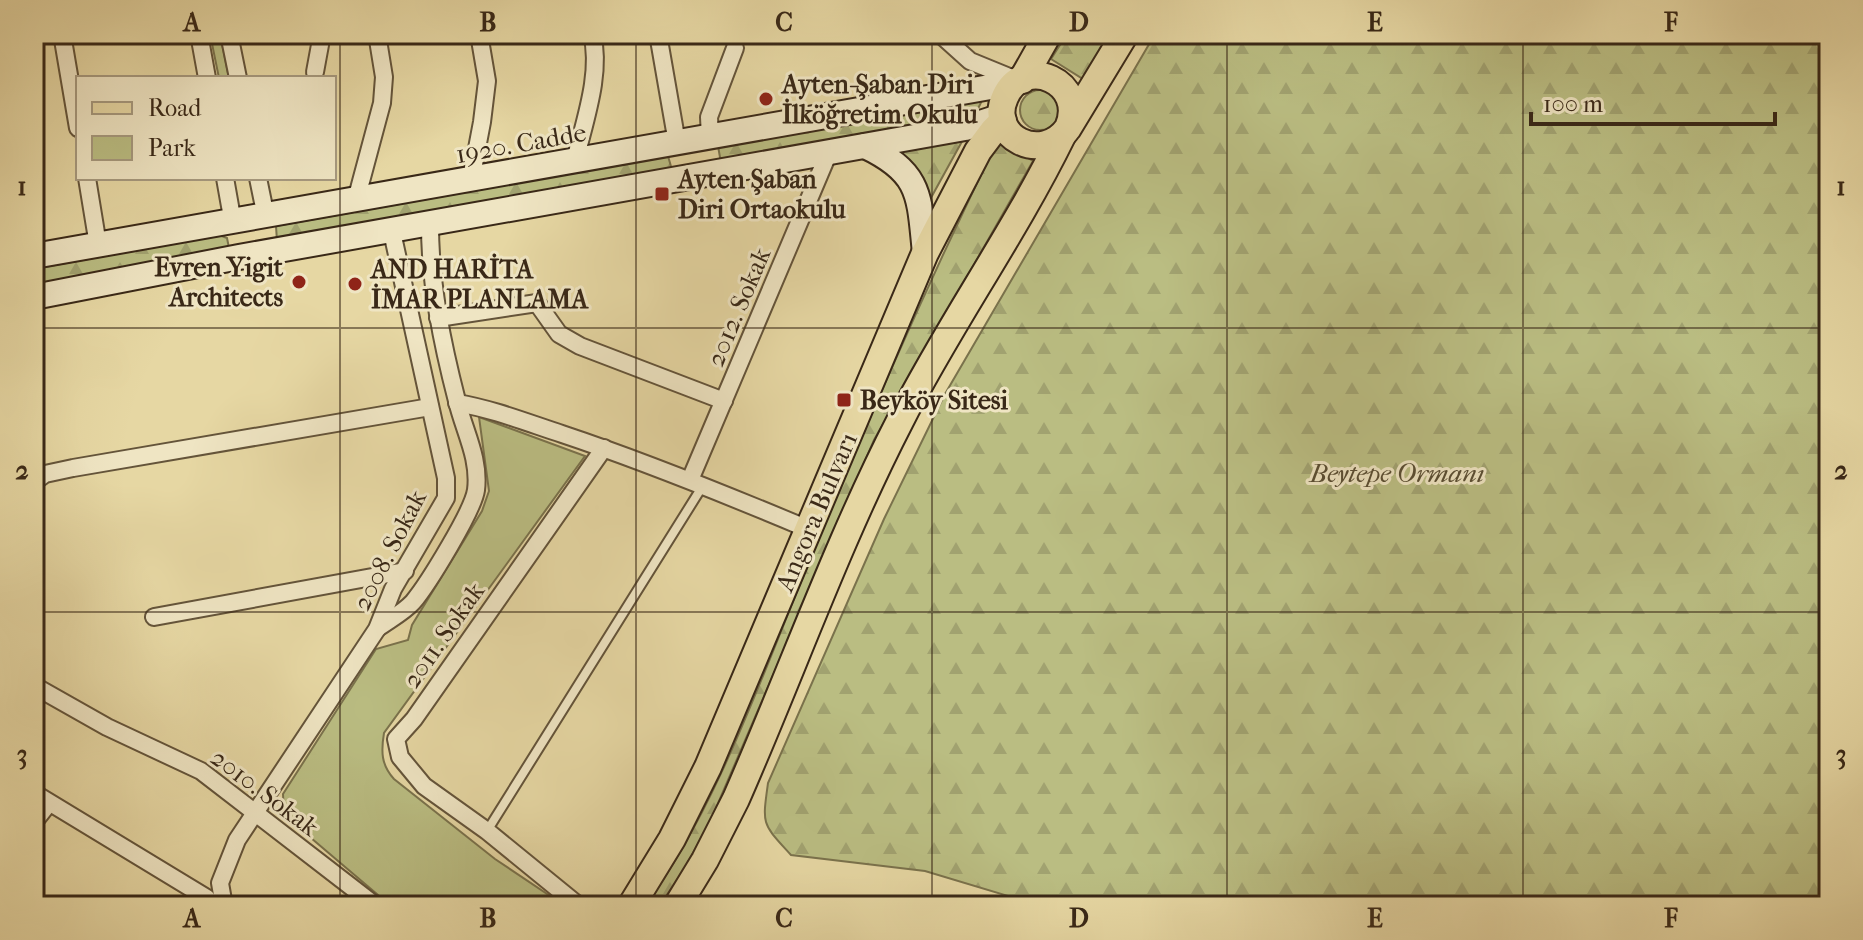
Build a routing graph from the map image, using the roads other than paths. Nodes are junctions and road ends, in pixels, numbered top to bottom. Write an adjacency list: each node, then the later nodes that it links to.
1 (62, 34): 17 (street)
2 (199, 34): 14 (street)
3 (229, 34): 15 (street)
4 (322, 34): 13 (street)
5 (377, 34): 31 (street)
6 (479, 34): 30 (street)
7 (592, 34): 24 (street)
8 (658, 34): 21 (street)
9 (940, 34): 16 (street)
10 (1048, 34): 16 (main road, Angora Bulvarı)
11 (1125, 34): 19 (main road, Angora Bulvarı)
12 (735, 48): 20 (street)
13 (315, 72)
14 (207, 76)
15 (238, 76)
16 (1020, 81): 18 (main road, Angora Bulvarı); 19 (main road, Angora Bulvarı); 20 (main road, 1920. Cadde)
17 (76, 116)
18 (1003, 119): 19 (main road); 22 (main road); 38 (main road, Angora Bulvarı)
19 (1065, 132): 65 (main road, Angora Bulvarı)
20 (710, 137): 21 (main road, 1920. Cadde); 25 (main road)
21 (677, 143): 24 (main road, 1920. Cadde); 26 (main road)
22 (865, 146): 23 (main road); 38 (main road)
23 (829, 152): 25 (main road); 43 (street, 2012. Sokak)
24 (575, 161): 30 (main road, 1920. Cadde)
25 (717, 172): 26 (main road)
26 (684, 178): 34 (main road)
27 (87, 180): 36 (street)
28 (225, 180): 33 (street)
29 (258, 180): 32 (street)
30 (471, 180): 31 (main road, 1920. Cadde)
31 (356, 200): 32 (main road, 1920. Cadde)
32 (266, 217): 33 (main road, 1920. Cadde); 37 (main road)
33 (233, 223): 36 (main road, 1920. Cadde); 40 (main road)
34 (430, 225): 35 (main road); 42 (street)
35 (392, 232): 37 (main road); 45 (street, 2008. Sokak)
36 (98, 245): 39 (main road, 1920. Cadde)
37 (272, 251): 40 (main road)
38 (925, 253): 49 (main road, Angora Bulvarı)
39 (34, 256)
40 (239, 257): 41 (main road)
41 (34, 297)
42 (438, 318): 43 (street); 44 (street)
43 (724, 401): 48 (street, 2012. Sokak)
44 (457, 403): 46 (street); 52 (street)
45 (430, 407): 47 (street); 50 (street, 2008. Sokak)
46 (604, 448): 48 (street); 58 (street, 2011. Sokak)
47 (34, 482)
48 (696, 483): 49 (street); 58 (lane)
49 (808, 529): 64 (main road, Angora Bulvarı)
50 (405, 571): 51 (street); 52 (street, 2008. Sokak)
51 (154, 617)
52 (377, 629): 56 (street, 2008. Sokak)
53 (34, 683): 56 (street, 2010. Sokak)
54 (34, 793): 55 (street)
55 (49, 803): 57 (street); 60 (street)
56 (255, 813): 59 (street, 2008. Sokak); 62 (street, 2010. Sokak)
57 (34, 822)
58 (487, 831): 63 (street)
59 (220, 883): 60 (street); 61 (street)
60 (204, 902)
61 (224, 906)
62 (376, 906)
63 (579, 906)
64 (631, 906)
65 (677, 906)

